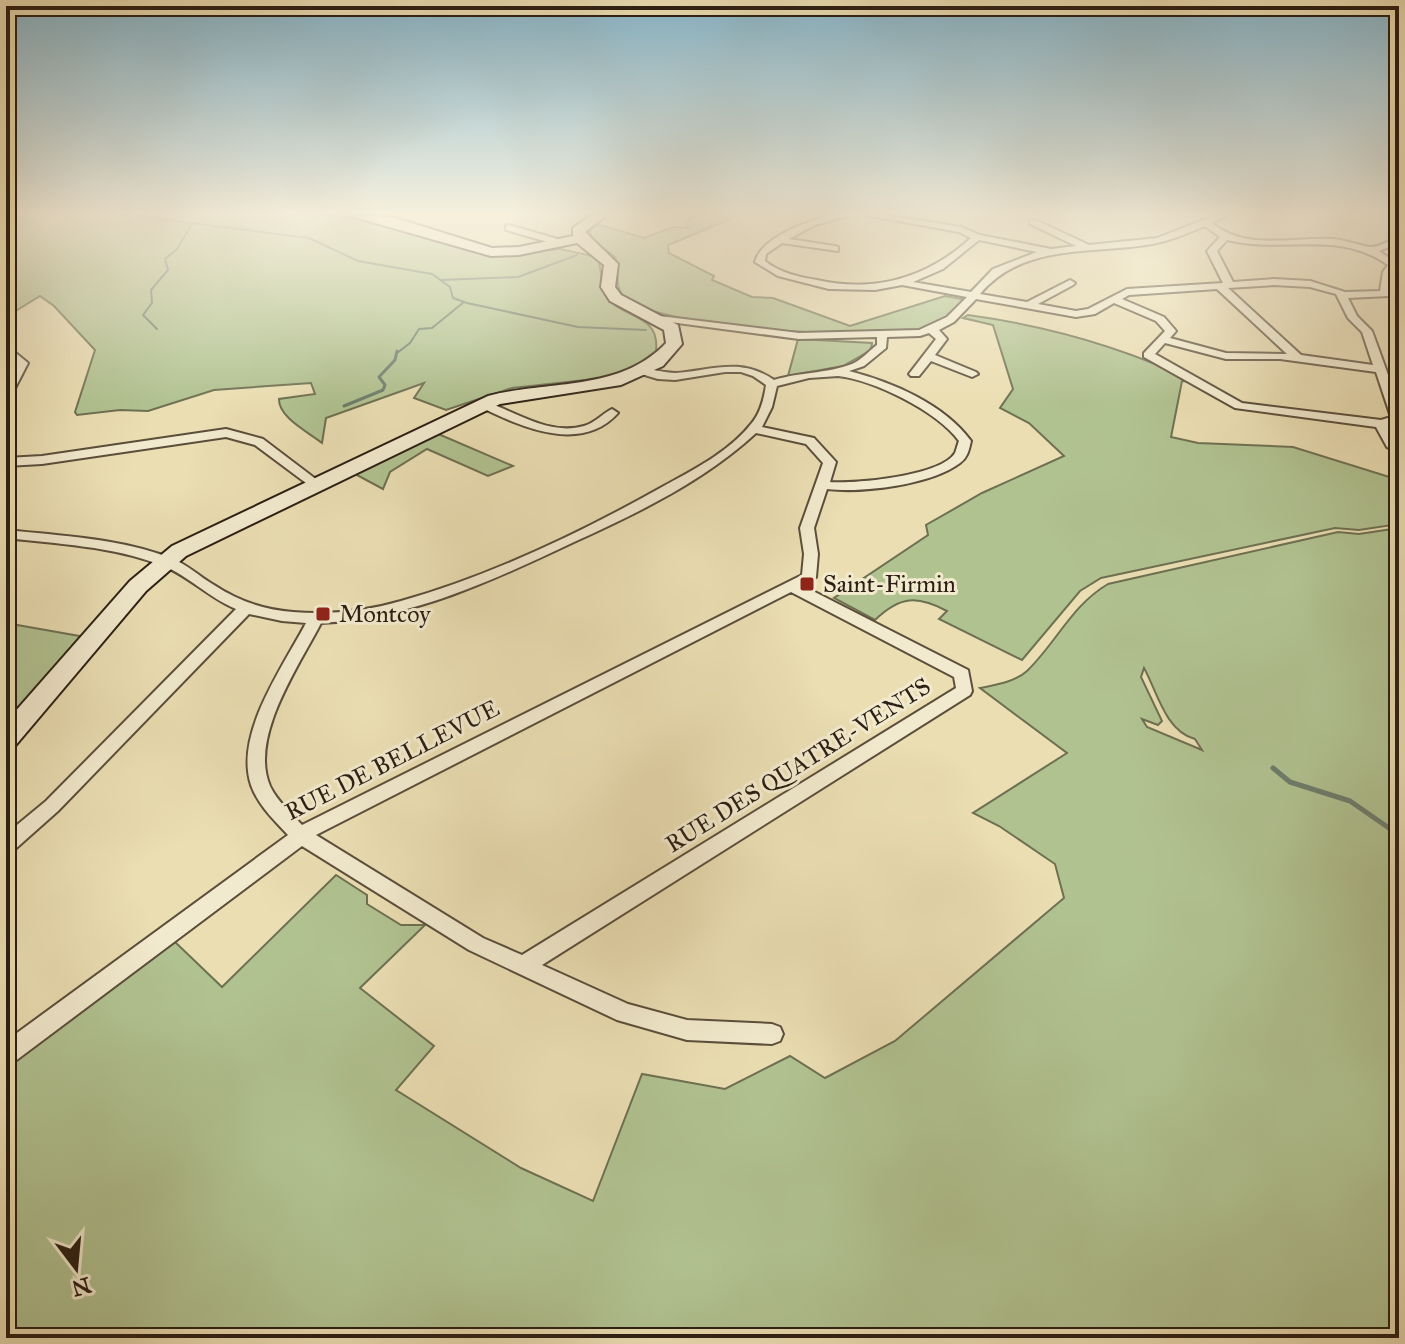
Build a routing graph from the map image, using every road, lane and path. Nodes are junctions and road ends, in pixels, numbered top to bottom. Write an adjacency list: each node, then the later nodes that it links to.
1 (609, 278): 14 (main road)
2 (794, 278): 7 (street)
3 (914, 278): 7 (street)
4 (991, 278): 11 (street)
5 (1221, 278): 9 (street)
6 (1388, 278): 10 (street)
7 (904, 283): 11 (street)
8 (1070, 283): 13 (street)
9 (1224, 285): 10 (street); 12 (street); 22 (street)
10 (1344, 295): 23 (street)
11 (975, 296): 13 (street); 16 (street)
12 (1113, 299): 13 (street); 19 (street)
13 (1027, 306)
14 (655, 317): 15 (street); 17 (main road)
15 (696, 324): 17 (street); 18 (street)
16 (932, 330): 18 (street); 21 (street)
17 (674, 331): 24 (main road)
18 (882, 336): 25 (street)
19 (1163, 339): 22 (street); 32 (street)
20 (6, 348): 29 (street)
21 (928, 356): 26 (street); 27 (street)
22 (1297, 357): 23 (street)
23 (1380, 369): 32 (street)
24 (642, 371): 28 (street); 30 (main road)
25 (830, 373): 28 (street); 37 (street)
26 (915, 374)
27 (972, 374)
28 (772, 384): 33 (street)
29 (6, 394)
30 (484, 405): 31 (street); 36 (main road)
31 (612, 413)
32 (1381, 424): 34 (street)
33 (754, 429): 37 (street); 42 (street)
34 (1399, 450)
35 (6, 462): 36 (street)
36 (315, 483): 39 (main road)
37 (824, 485): 40 (street)
38 (6, 534): 39 (street)
39 (164, 561): 41 (street); 43 (main road)
40 (793, 587): 44 (street, RUE DE BELLEVUE); 46 (street, RUE DES QUATRE-VENTS)
41 (247, 607): 42 (street); 45 (street)
42 (316, 618): 44 (street)
43 (6, 739)
44 (300, 835): 46 (street); 48 (street, RUE DE BELLEVUE)
45 (6, 845)
46 (522, 966): 47 (street)
47 (772, 1034)
48 (6, 1054)

